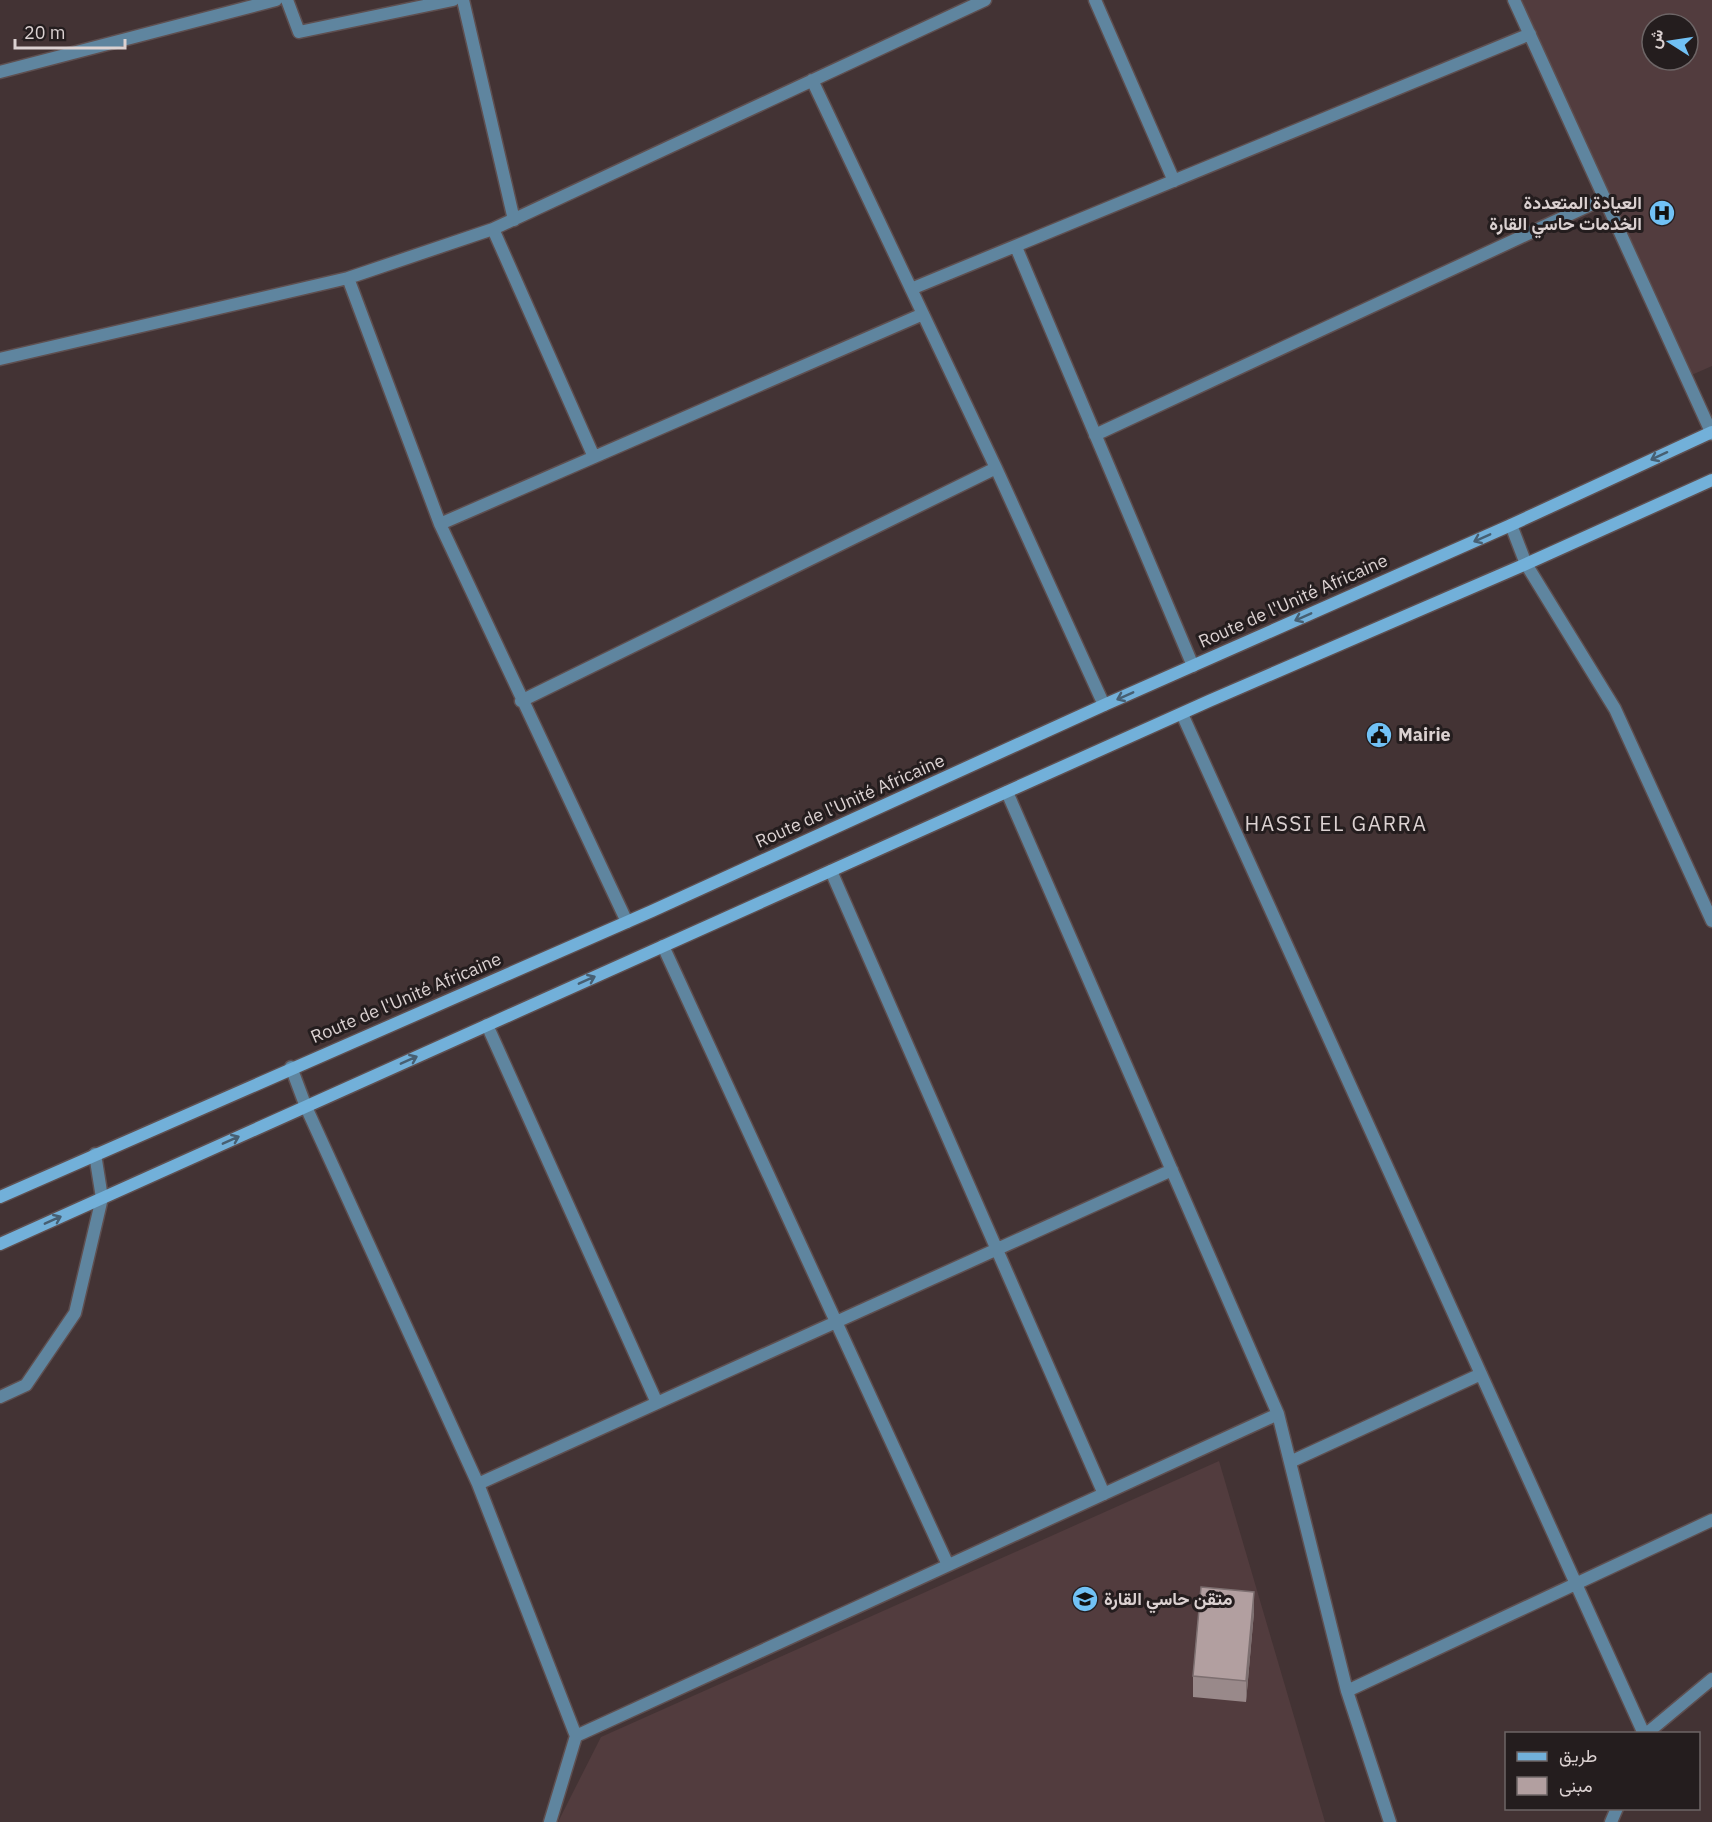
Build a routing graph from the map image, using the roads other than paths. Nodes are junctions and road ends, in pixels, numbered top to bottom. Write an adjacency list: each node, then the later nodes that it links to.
1 (276, 0): 9 (street)
2 (287, 0): 3 (street)
3 (453, 0)
4 (463, 0): 13 (street)
5 (985, 0): 10 (street)
6 (1095, 0): 11 (street)
7 (1514, 0): 8 (street)
8 (1530, 34): 11 (street); 12 (street)
9 (0, 72)
10 (813, 80): 13 (street); 17 (street)
11 (1174, 181): 15 (street)
12 (1605, 198): 20 (street); 21 (street)
13 (514, 220): 14 (street)
14 (493, 230): 16 (street); 22 (street)
15 (1016, 247): 17 (street); 21 (street)
16 (348, 278): 19 (street); 25 (street)
17 (911, 289): 18 (street)
18 (923, 314): 22 (street); 23 (street)
19 (0, 359)
20 (1712, 433): 26 (main road, Route de l'Unité Africaine, one-way to 26)
21 (1095, 435): 28 (street)
22 (594, 457): 25 (street)
23 (996, 468): 29 (street); 30 (street)
24 (1712, 480): 27 (main road)
25 (440, 524): 29 (street)
26 (1512, 525): 27 (street); 28 (main road, Route de l'Unité Africaine, one-way to 28)
27 (1526, 564): 31 (main road); 34 (street)
28 (1192, 666): 30 (main road, Route de l'Unité Africaine, one-way to 30)
29 (521, 701): 35 (street)
30 (1104, 705): 35 (main road, Route de l'Unité Africaine)
31 (1182, 714): 32 (main road); 47 (street)
32 (1007, 792): 33 (main road); 41 (street)
33 (831, 871): 36 (main road); 45 (street)
34 (1712, 921)
35 (627, 922): 38 (main road, Route de l'Unité Africaine)
36 (663, 946): 37 (main road, one-way to 36); 46 (street)
37 (487, 1025): 39 (main road, one-way to 37); 49 (street)
38 (291, 1067): 39 (street); 40 (main road, Route de l'Unité Africaine)
39 (306, 1107): 43 (main road, one-way to 39); 52 (street)
40 (95, 1154): 42 (main road, Route de l'Unité Africaine); 43 (street)
41 (1172, 1170): 45 (street); 50 (street)
42 (0, 1197)
43 (102, 1198): 44 (main road, one-way to 43); 48 (street)
44 (0, 1244)
45 (997, 1250): 46 (street); 53 (street)
46 (836, 1322): 49 (street); 55 (street)
47 (1481, 1374): 51 (street); 56 (street)
48 (0, 1397)
49 (657, 1403): 52 (street)
50 (1278, 1414): 51 (street); 53 (street)
51 (1290, 1462): 58 (street)
52 (478, 1484): 61 (street)
53 (1104, 1494): 55 (street)
54 (1712, 1521): 56 (street)
55 (948, 1565): 61 (street)
56 (1575, 1582): 58 (street); 59 (street)
57 (1712, 1679): 60 (street)
58 (1347, 1690): 63 (street)
59 (1644, 1732)
60 (1647, 1732)
61 (576, 1736): 62 (street)
62 (549, 1822)
63 (1390, 1822)

